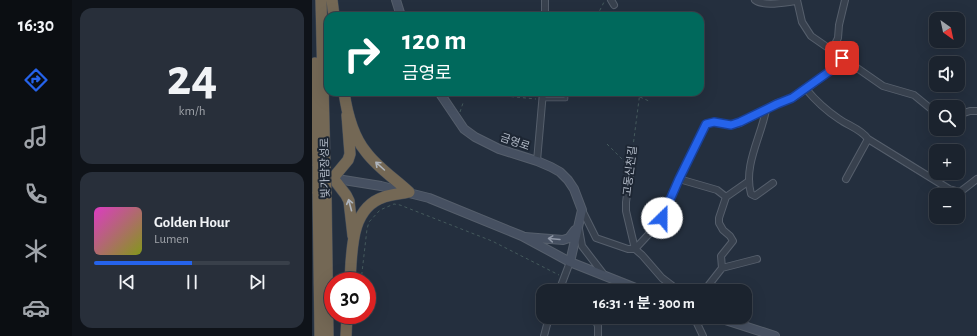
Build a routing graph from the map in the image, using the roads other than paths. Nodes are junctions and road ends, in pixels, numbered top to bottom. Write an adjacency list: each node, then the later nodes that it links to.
1 (313, 0): 27 (highway, 빛가람장성로)
2 (320, 0): 27 (highway, 빛가람장성로)
3 (332, 0): 9 (highway)
4 (396, 0): 10 (street)
5 (545, 0): 11 (street)
6 (756, 0): 7 (street)
7 (797, 0): 12 (street)
8 (845, 0): 12 (street)
9 (334, 12)
10 (399, 12)
11 (545, 12)
12 (832, 50): 13 (street)
13 (842, 58): 14 (street); 19 (street)
14 (806, 89): 20 (street); 24 (street)
15 (345, 96): 23 (highway)
16 (442, 96): 26 (street, 금영로)
17 (566, 96): 18 (lane)
18 (543, 99): 26 (street)
19 (929, 107)
20 (766, 110): 29 (street); 32 (street)
21 (977, 111): 22 (street)
22 (965, 113)
23 (348, 114): 28 (highway); 34 (highway, one-way to 23)
24 (868, 139): 30 (street); 31 (street)
25 (632, 160): 41 (street, 고동신천길)
26 (537, 161): 37 (street, 금영로)
27 (318, 170): 28 (street); 35 (highway, 빛가람장성로, bridge)
28 (333, 178): 34 (street); 39 (highway, one-way to 28)
29 (679, 179): 36 (street); 41 (street)
30 (846, 179)
31 (977, 179)
32 (748, 181): 33 (street); 36 (street)
33 (773, 183)
34 (409, 192): 39 (highway); 40 (street)
35 (322, 193): 56 (highway, 빛가람장성로); 57 (highway, 빛가람장성로)
36 (726, 197): 44 (street)
37 (582, 210): 38 (street); 41 (street, 금영로)
38 (578, 224): 40 (street, one-way to 40); 43 (street); 46 (street)
39 (353, 236): 45 (highway)
40 (522, 236): 43 (street)
41 (635, 249): 49 (street)
42 (757, 259): 44 (street)
43 (570, 262): 46 (street); 47 (street)
44 (722, 268): 50 (street)
45 (351, 272)
46 (605, 276): 48 (street)
47 (561, 284)
48 (625, 284)
49 (670, 284)
50 (709, 284)
51 (347, 324): 58 (highway)
52 (547, 324): 59 (street)
53 (597, 324): 60 (street)
54 (697, 324): 61 (street)
55 (738, 324): 62 (street)
56 (320, 336)
57 (328, 336)
58 (346, 336)
59 (544, 336)
60 (598, 336)
61 (703, 336)
62 (776, 336)

